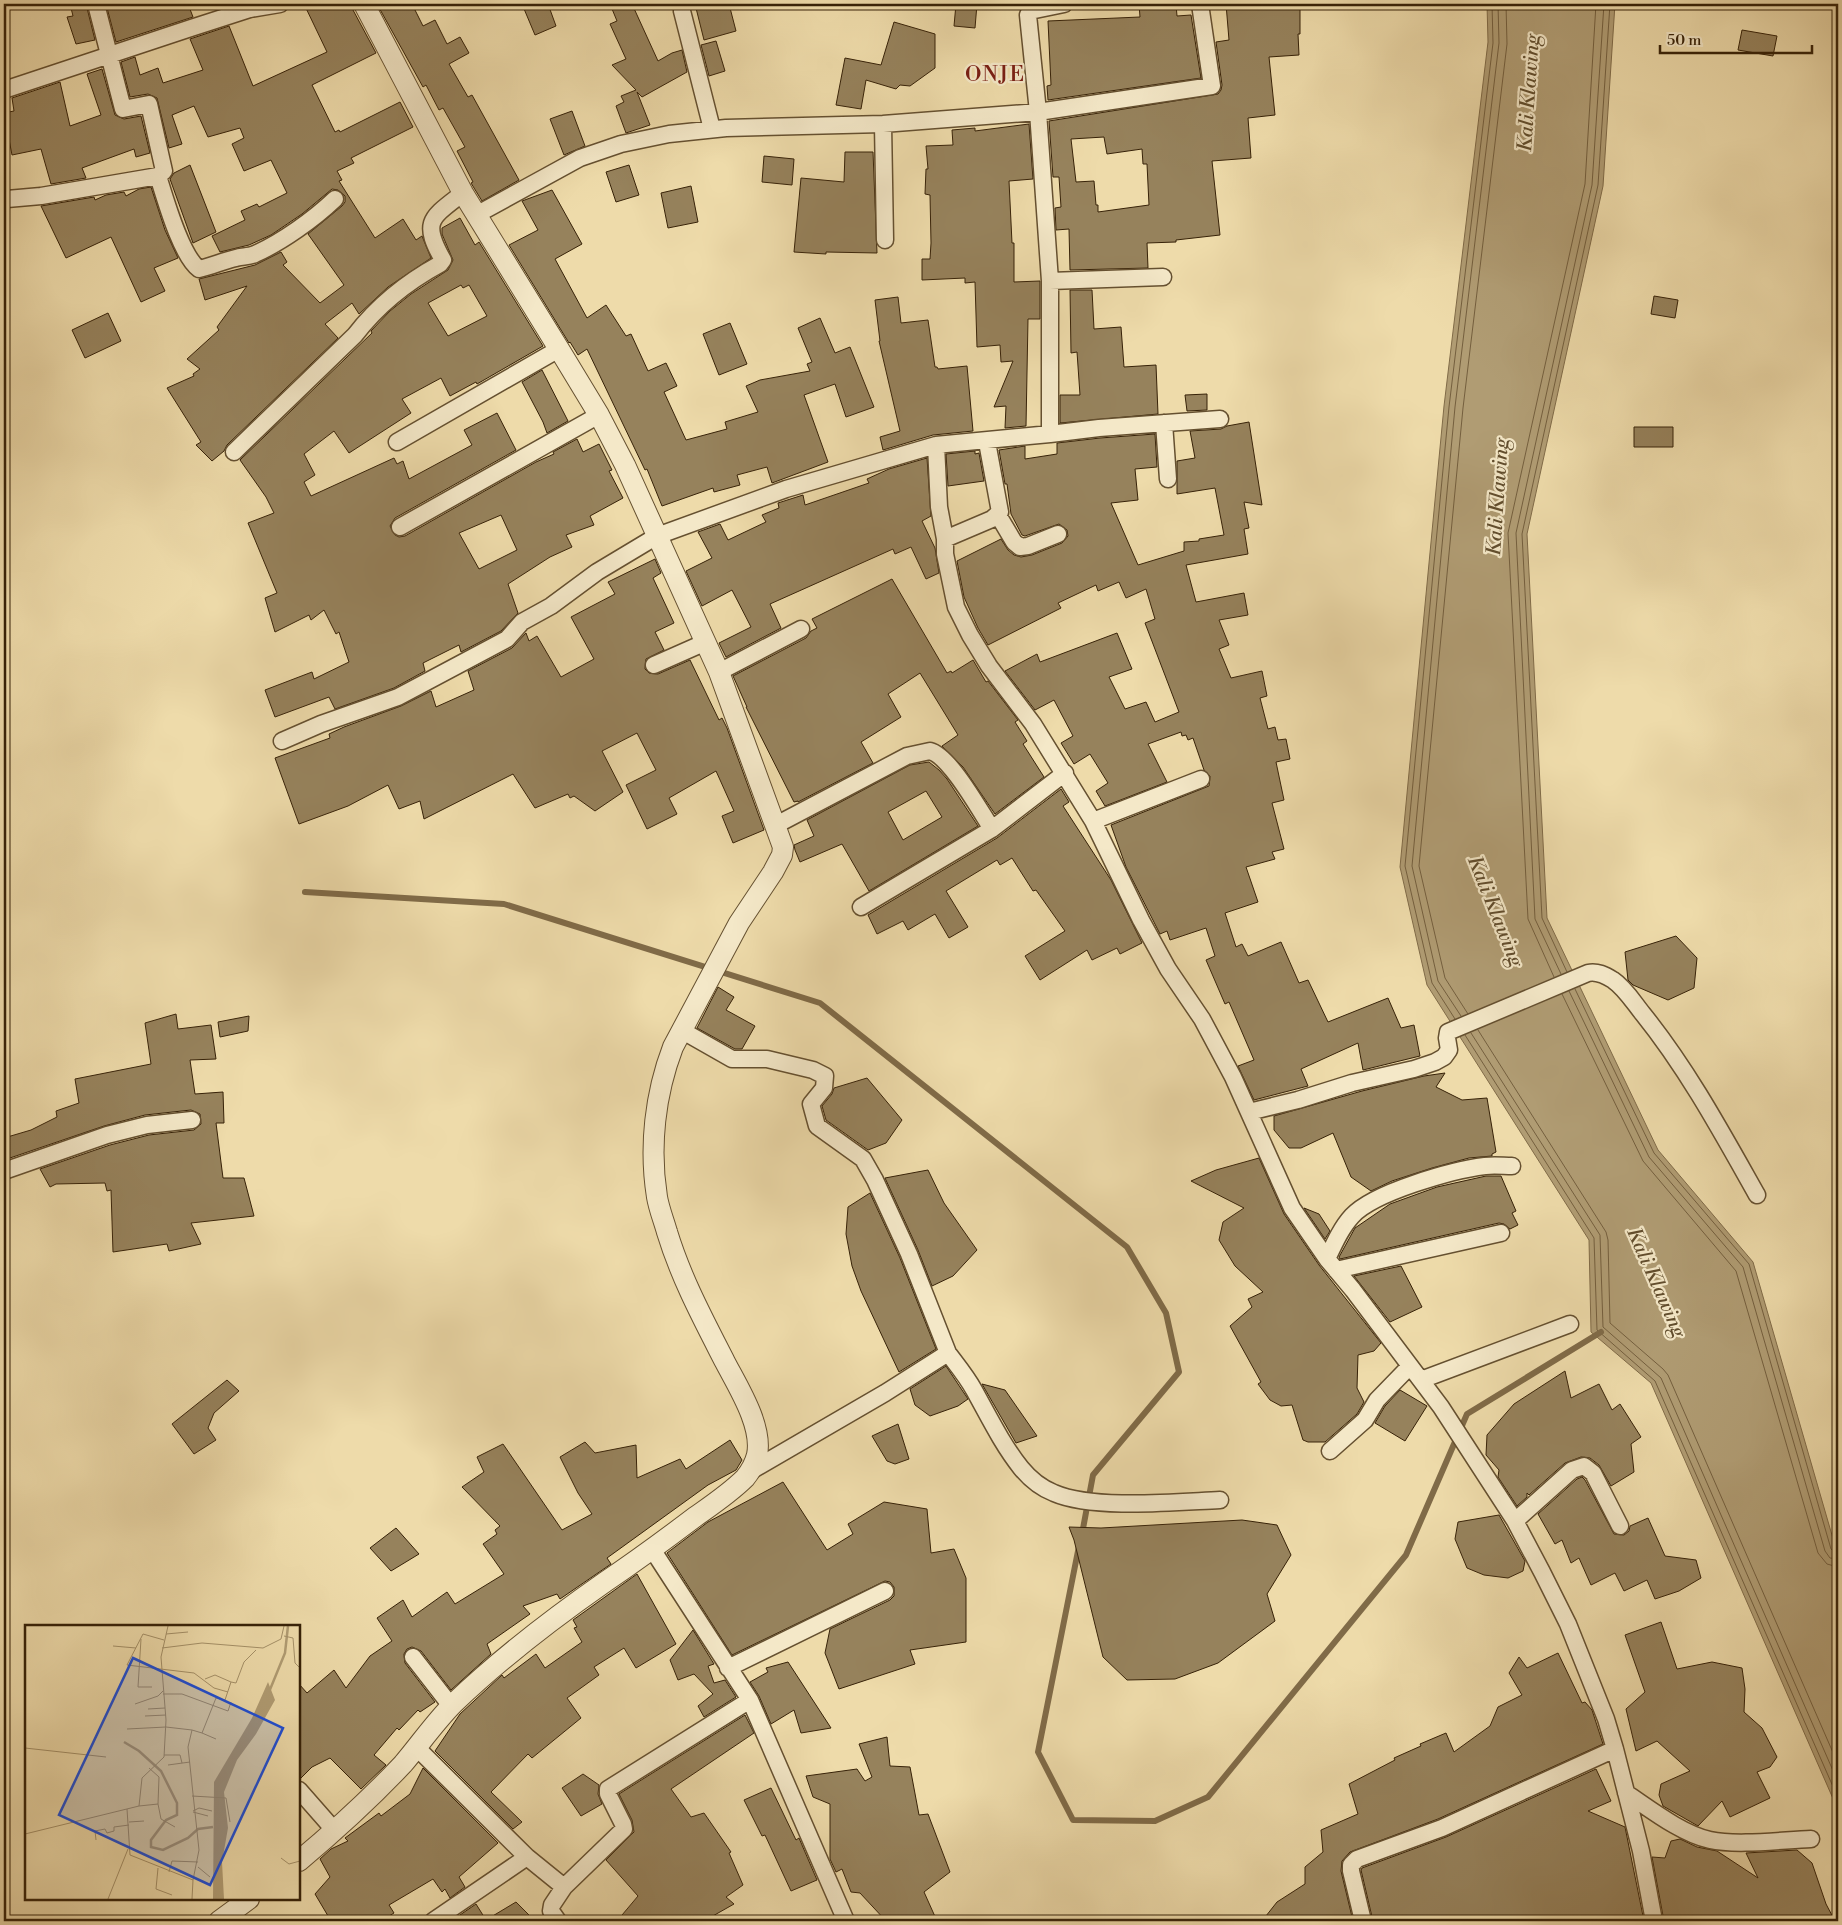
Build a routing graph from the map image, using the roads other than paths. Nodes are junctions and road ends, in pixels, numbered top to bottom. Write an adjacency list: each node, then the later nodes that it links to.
1 (96, 4): 7 (street)
2 (280, 4): 7 (street)
3 (364, 4): 13 (street)
4 (1064, 4): 9 (street)
5 (1200, 4): 9 (street)
6 (682, 11): 11 (street)
7 (109, 56): 8 (street); 12 (street)
8 (4, 90)
9 (1038, 112): 10 (street); 19 (street)
10 (884, 124): 11 (street); 17 (street)
11 (712, 129): 16 (street)
12 (158, 176): 14 (street); 15 (street)
13 (463, 193): 16 (street); 28 (street)
14 (7, 199)
15 (335, 199)
16 (476, 215): 20 (street)
17 (885, 240)
18 (1163, 277): 19 (street)
19 (1050, 281): 24 (street)
20 (560, 349): 21 (street); 25 (street)
21 (599, 415): 31 (street); 33 (street)
22 (1220, 419): 23 (street)
23 (1164, 423): 24 (street); 29 (street)
24 (1050, 434): 26 (street)
25 (397, 442)
26 (988, 442): 27 (street); 30 (street)
27 (936, 445): 33 (street); 34 (street)
28 (234, 452)
29 (1168, 479)
30 (998, 515): 32 (street); 34 (street)
31 (400, 528)
32 (1058, 534)
33 (657, 536): 36 (street); 39 (street)
34 (945, 539): 40 (street)
35 (801, 629): 38 (street)
36 (706, 642): 37 (street); 38 (street)
37 (654, 664)
38 (719, 672): 43 (street)
39 (282, 741)
40 (1065, 773): 42 (street); 44 (street)
41 (1201, 779): 42 (street)
42 (1093, 821): 47 (street)
43 (776, 824): 44 (street); 46 (street)
44 (992, 829): 45 (street)
45 (861, 907)
46 (681, 1030): 55 (street); 59 (street)
47 (1249, 1112): 51 (street); 53 (street)
48 (192, 1120): 50 (street)
49 (1512, 1166): 53 (street)
50 (4, 1171)
51 (1757, 1195)
52 (1501, 1233): 53 (street)
53 (1331, 1264): 56 (street)
54 (1570, 1324): 57 (street)
55 (948, 1353): 59 (street); 60 (street)
56 (1410, 1366): 57 (street); 58 (street)
57 (1421, 1380): 61 (street)
58 (1330, 1451)
59 (749, 1472): 63 (street)
60 (1220, 1500)
61 (1515, 1521): 62 (street); 70 (street)
62 (1620, 1526)
63 (652, 1549): 66 (street); 68 (street)
64 (885, 1591): 66 (street)
65 (413, 1657): 68 (street)
66 (728, 1668): 67 (street)
67 (750, 1700): 77 (street); 82 (street)
68 (451, 1706): 69 (street)
69 (416, 1747): 73 (street); 75 (street)
70 (1615, 1749): 72 (street); 83 (street)
71 (300, 1791): 73 (street)
72 (1626, 1793): 74 (street); 84 (street)
73 (334, 1831): 76 (street)
74 (1811, 1838)
75 (527, 1857): 77 (street); 80 (street)
76 (300, 1860)
77 (564, 1887): 81 (street)
78 (248, 1900): 79 (street)
79 (219, 1921)
80 (433, 1921)
81 (558, 1921)
82 (846, 1921)
83 (1364, 1921)
84 (1654, 1921)

